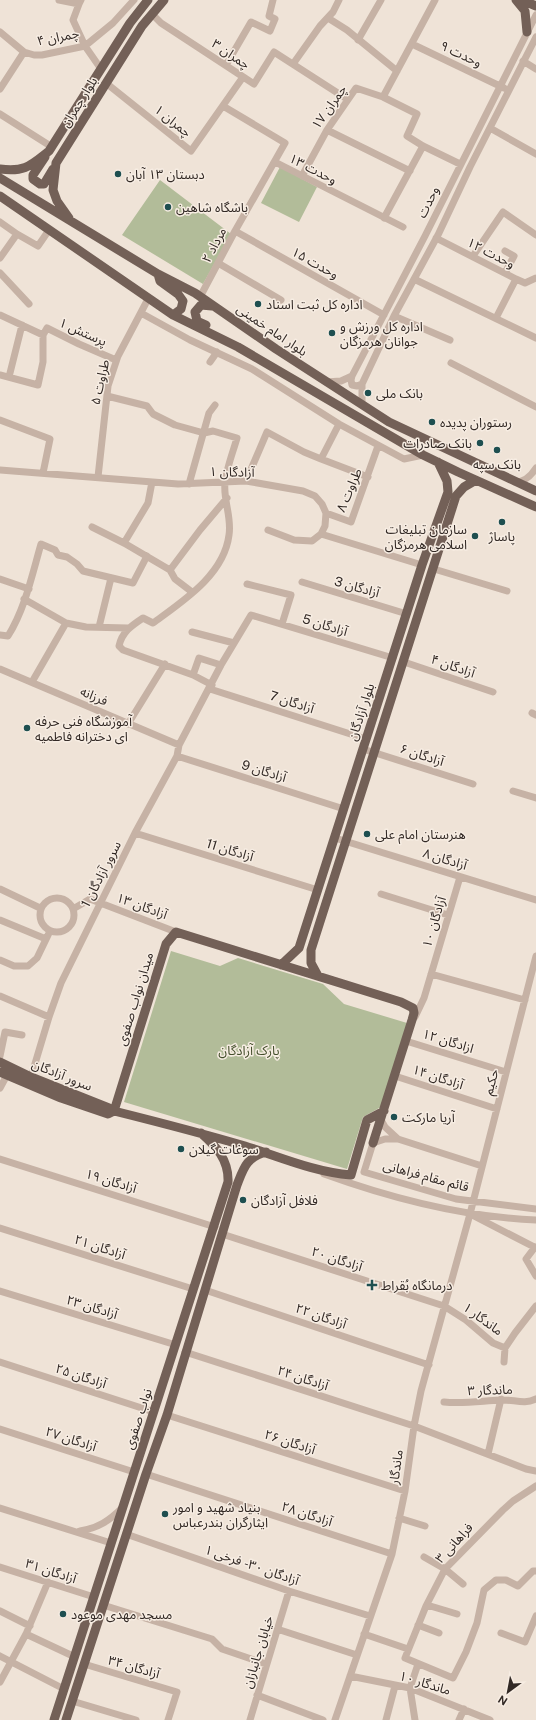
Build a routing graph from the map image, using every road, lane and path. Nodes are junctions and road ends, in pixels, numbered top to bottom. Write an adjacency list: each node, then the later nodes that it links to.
1 (60, 0): 11 (street)
2 (134, 0): 21 (street, چمران ۴)
3 (148, 0): 26 (main road, بلوار چمران)
4 (273, 0): 25 (street)
5 (339, 0): 15 (street)
6 (381, 0): 19 (street)
7 (435, 0): 20 (street)
8 (516, 0): 17 (main road)
9 (522, 0): 12 (main road)
10 (161, 1): 13 (main road, بلوار چمران)
11 (80, 2): 21 (street)
12 (536, 6)
13 (152, 14): 25 (street, چمران ۳); 30 (main road, بلوار چمران)
14 (536, 14): 17 (street, وحدت)
15 (328, 18): 19 (street); 24 (street)
16 (0, 32): 22 (street, چمران ۴)
17 (527, 32): 31 (street, وحدت)
18 (536, 37): 23 (street, وحدت)
19 (358, 40): 28 (street)
20 (412, 44): 28 (street); 31 (street, وحدت ۹)
21 (85, 46): 22 (street, چمران ۴); 26 (street)
22 (24, 52): 32 (street)
23 (523, 61): 27 (street); 33 (street, وحدت)
24 (293, 64): 29 (street, چمران ۳); 35 (street, چمران ۳)
25 (226, 65): 29 (street, چمران ۳)
26 (101, 69): 43 (main road, بلوار چمران)
27 (536, 69)
28 (397, 71): 34 (street)
29 (243, 77): 36 (street, چمران ۱)
30 (106, 83): 36 (street, چمران ۱); 46 (main road, بلوار چمران)
31 (500, 86): 33 (street, وحدت ۹); 37 (street, وحدت)
32 (0, 88)
33 (508, 90): 38 (street, وحدت)
34 (383, 97): 35 (street, چمران ۱۷); 42 (street)
35 (347, 99): 41 (street, چمران ۱۷)
36 (223, 106): 45 (street, وحدت ۱۳)
37 (488, 109): 38 (street); 47 (street, وحدت)
38 (498, 113): 40 (street, وحدت)
39 (0, 114): 43 (street)
40 (490, 128): 44 (street); 61 (street, وحدت)
41 (326, 130): 49 (street); 50 (street, چمران ۱۷)
42 (423, 146): 47 (street); 49 (street)
43 (50, 149): 46 (main road); 48 (main road, بلوار چمران)
44 (536, 154)
45 (275, 162): 50 (street, وحدت ۱۳); 58 (street, مرداد ۲)
46 (56, 163): 55 (main road, بلوار چمران)
47 (460, 164): 80 (street, وحدت)
48 (0, 169)
49 (410, 171): 53 (street)
50 (302, 176): 53 (street, وحدت ۱۳)
51 (0, 178): 55 (main road, بلوار امام خمینی)
52 (0, 196): 57 (main road)
53 (384, 218): 56 (street, وحدت ۱۳)
54 (0, 222): 59 (street)
55 (74, 224): 68 (main road, بلوار امام خمینی)
56 (403, 227)
57 (49, 230): 59 (street); 73 (main road)
58 (235, 231): 65 (street, مرداد ۲); 80 (street, وحدت ۱۵)
59 (17, 234): 64 (street)
60 (536, 235): 63 (street)
61 (436, 238): 63 (street, وحدت ۱۲); 70 (street, وحدت)
62 (505, 251): 67 (street)
63 (473, 256): 67 (street, وحدت ۱۲)
64 (0, 258)
65 (218, 263): 72 (street, مرداد ۲); 74 (street)
66 (0, 273): 75 (street)
67 (504, 273): 71 (street, وحدت ۱۲)
68 (158, 274): 72 (main road, بلوار امام خمینی); 79 (main road)
69 (536, 278): 71 (street, وحدت ۱۲)
70 (414, 279): 81 (street, وحدت); 82 (street)
71 (516, 279): 82 (street)
72 (200, 297): 76 (main road, بلوار امام خمینی)
73 (148, 299): 77 (street, طراوت ۵); 79 (main road)
74 (281, 300)
75 (29, 304)
76 (213, 306): 87 (main road); 97 (main road, بلوار امام خمینی)
77 (141, 313): 88 (street); 90 (street, طراوت ۵)
78 (0, 315): 83 (street, پرستش ۱)
79 (173, 315): 87 (main road)
80 (384, 315): 95 (street, وحدت)
81 (394, 316): 86 (street); 98 (street, وحدت)
82 (496, 318): 85 (street)
83 (22, 325): 84 (street, پرستش ۱); 96 (street)
84 (43, 335): 90 (street, پرستش ۱); 96 (street)
85 (536, 338)
86 (450, 340)
87 (238, 347): 89 (main road)
88 (217, 352): 91 (street); 93 (street)
89 (248, 353): 93 (street); 107 (main road)
90 (116, 360): 99 (street, طراوت ۵)
91 (210, 362)
92 (451, 363): 102 (street)
93 (252, 369): 104 (street)
94 (0, 375): 96 (street)
95 (352, 376): 97 (street); 98 (street)
96 (9, 377)
97 (326, 382): 101 (main road, بلوار امام خمینی)
98 (362, 384): 101 (street, وحدت)
99 (107, 396): 105 (street); 113 (street, طراوت ۵)
100 (215, 405): 105 (street)
101 (362, 405): 118 (main road, بلوار امام خمینی)
102 (536, 407)
103 (0, 420): 112 (street)
104 (339, 424): 106 (street); 108 (street)
105 (204, 433): 119 (street); 120 (street)
106 (378, 446): 107 (street); 114 (street, طراوت ۸)
107 (424, 455): 109 (main road)
108 (321, 459): 114 (street); 116 (street)
109 (438, 462): 115 (main road); 130 (main road, بلوار آزادگان)
110 (536, 468): 118 (street)
111 (0, 470): 112 (street, آزادگان ۱)
112 (44, 473): 113 (street, آزادگان ۱)
113 (98, 477): 117 (street, آزادگان ۱)
114 (368, 477): 124 (street, طراوت ۸)
115 (476, 480): 123 (main road); 131 (main road, بلوار آزادگان)
116 (246, 481): 119 (street, آزادگان ۱); 124 (street, آزادگان ۱)
117 (152, 482): 120 (street, آزادگان ۱); 128 (street)
118 (515, 482): 121 (main road, بلوار امام خمینی)
119 (224, 483): 120 (street, آزادگان ۱); 122 (street)
120 (189, 484)
121 (536, 491)
122 (227, 498): 132 (street); 139 (street)
123 (536, 507)
124 (326, 513): 127 (street)
125 (92, 527): 128 (street)
126 (268, 530): 127 (street)
127 (321, 534): 130 (street)
128 (124, 542): 129 (street)
129 (147, 556): 132 (street); 133 (street)
130 (422, 565): 131 (main road); 141 (main road, بلوار آزادگان)
131 (434, 569): 138 (street); 151 (main road, بلوار آزادگان)
132 (170, 570): 139 (street)
133 (111, 578): 137 (street); 145 (street)
134 (0, 579): 137 (street)
135 (302, 582): 141 (street, آزادگان 3)
136 (247, 584): 144 (street)
137 (29, 589): 140 (street)
138 (507, 591)
139 (192, 592): 146 (street)
140 (24, 599): 143 (street); 148 (street)
141 (407, 614): 150 (main road, بلوار آزادگان)
142 (251, 615): 144 (street, آزادگان 5); 149 (street, سرور آزادگان 1)
143 (66, 623): 145 (street); 156 (street)
144 (282, 624): 150 (street, آزادگان 5)
145 (99, 627): 146 (street)
146 (128, 628): 152 (street, آزادگان 7)
147 (192, 632): 149 (street)
148 (0, 635)
149 (234, 643): 153 (street, سرور آزادگان 1)
150 (392, 658): 151 (main road); 160 (main road, بلوار آزادگان)
151 (404, 662): 158 (street, آزادگان ۴); 163 (main road, بلوار آزادگان)
152 (164, 664): 155 (street, آزادگان 7); 159 (street)
153 (221, 665): 155 (street); 157 (street, سرور آزادگان 1)
154 (0, 669): 156 (street, فرزانه)
155 (193, 675): 157 (street, آزادگان 7)
156 (32, 682): 159 (street, فرزانه)
157 (211, 687): 160 (street, آزادگان 7); 161 (street, سرور آزادگان 1)
158 (493, 692)
159 (128, 724): 161 (street, فرزانه)
160 (366, 739): 162 (main road, بلوار آزادگان)
161 (179, 745): 164 (street, سرور آزادگان 1)
162 (363, 750): 163 (street, آزادگان ۶); 168 (main road, بلوار آزادگان)
163 (375, 753): 165 (street, آزادگان ۶); 171 (main road, بلوار آزادگان)
164 (177, 756): 168 (street, آزادگان 9); 169 (street, سرور آزادگان 1)
165 (473, 784)
166 (513, 791): 167 (street)
167 (535, 796)
168 (344, 809): 170 (main road, بلوار آزادگان)
169 (135, 834): 174 (street, آزادگان 11); 177 (street, سرور آزادگان 1)
170 (335, 838): 171 (street, آزادگان ۸); 174 (main road, بلوار آزادگان)
171 (346, 841): 172 (street, آزادگان ۸); 186 (main road, بلوار آزادگان)
172 (460, 877): 176 (street, آزادگان ۸); 180 (street, آزادگان ۱۰)
173 (0, 889): 178 (street)
174 (318, 890): 185 (main road, بلوار آزادگان)
175 (381, 894): 180 (street)
176 (536, 900)
177 (100, 904): 179 (street, آزادگان ۱۳); 183 (street, آزادگان ۱۳); 196 (street, سرور آزادگان 1)
178 (40, 908): 179 (street); 182 (street)
179 (73, 909): 182 (street)
180 (448, 915): 190 (street, آزادگان ۱۰)
181 (0, 920): 184 (street)
182 (50, 931): 184 (street)
183 (176, 932): 189 (main road); 209 (main road, میدان نواب صفوی)
184 (46, 939): 188 (street)
185 (299, 948): 186 (main road); 189 (main road, بلوار آزادگان)
186 (311, 950): 191 (main road, بلوار آزادگان)
187 (536, 956): 194 (street, حکیم)
188 (0, 960)
189 (281, 965): 191 (main road)
190 (431, 974): 193 (street, آزادگان ۱۰); 194 (street)
191 (318, 976): 195 (main road)
192 (0, 996): 196 (street)
193 (424, 998): 195 (street); 197 (street, آزادگان ۱۰)
194 (525, 1000): 202 (street, حکیم)
195 (401, 1002): 197 (main road)
196 (49, 1017): 205 (street, سرور آزادگان 1)
197 (410, 1027): 199 (main road)
198 (22, 1035): 200 (street)
199 (406, 1041): 202 (street, ازادگان ۱۲); 204 (main road)
200 (0, 1056)
201 (0, 1062): 205 (main road, سرور آزادگان)
202 (506, 1072): 207 (street, حکیم)
203 (3, 1073): 206 (street); 209 (main road, سرور آزادگان)
204 (395, 1076): 207 (street, آزادگان ۱۴); 208 (main road)
205 (31, 1077): 209 (main road, سرور آزادگان)
206 (0, 1088)
207 (497, 1109): 216 (street, حکیم)
208 (384, 1110): 210 (main road); 217 (main road)
209 (111, 1113): 211 (main road)
210 (381, 1120): 212 (street); 213 (main road)
211 (201, 1133): 214 (main road); 218 (main road, نواب صفوی)
212 (398, 1139): 213 (street); 216 (street)
213 (374, 1143): 220 (street, قائم مقام فراهانی)
214 (266, 1152): 217 (main road); 219 (main road, نواب صفوی)
215 (0, 1159): 224 (street, آزادگان ۱۹)
216 (482, 1166): 220 (street, حکیم)
217 (309, 1168): 222 (street)
218 (228, 1177): 219 (main road); 224 (main road, نواب صفوی)
219 (240, 1177): 226 (main road, نواب صفوی)
220 (473, 1201): 221 (street, قائم مقام فراهانی); 222 (street, حکیم)
221 (536, 1209)
222 (470, 1214): 223 (street, قائم مقام فراهانی); 227 (street); 232 (street, ماندگار)
223 (536, 1220)
224 (215, 1227): 229 (main road, نواب صفوی)
225 (0, 1228): 229 (street, آزادگان ۲۱)
226 (222, 1234): 230 (main road, نواب صفوی); 232 (street, آزادگان ۲۰)
227 (535, 1248): 228 (street)
228 (536, 1276)
229 (194, 1289): 234 (main road, نواب صفوی)
230 (205, 1290): 236 (main road, نواب صفوی); 239 (street, آزادگان ۲۲)
231 (0, 1291): 234 (street, آزادگان ۲۳)
232 (444, 1306): 235 (street, ماندگار ۱); 239 (street, ماندگار)
233 (536, 1306): 235 (street, ماندگار ۱)
234 (176, 1345): 243 (main road, نواب صفوی)
235 (506, 1348): 238 (street)
236 (185, 1352): 244 (main road, نواب صفوی); 245 (street, آزادگان ۲۴)
237 (0, 1362): 243 (street, آزادگان ۲۵)
238 (504, 1362)
239 (429, 1365): 245 (street, ماندگار)
240 (501, 1399): 241 (street, ماندگار ۳); 242 (street, ماندگار ۳); 247 (street)
241 (536, 1399)
242 (444, 1402)
243 (154, 1412): 249 (main road, نواب صفوی)
244 (167, 1415): 250 (main road, نواب صفوی); 252 (street, آزادگان ۲۶)
245 (414, 1426): 247 (street, آزادگان ۲۴); 252 (street, ماندگار)
246 (0, 1429): 249 (street, آزادگان ۲۷)
247 (488, 1454): 248 (street, آزادگان ۲۴)
248 (536, 1471)
249 (134, 1472): 254 (main road, نواب صفوی)
250 (146, 1474): 258 (main road, نواب صفوی); 260 (street, آزادگان ۲۸)
251 (536, 1486): 263 (street, فراهانی ۳)
252 (405, 1491): 255 (street, ماندگار)
253 (0, 1508): 257 (street)
254 (123, 1508): 257 (street); 259 (main road, نواب صفوی)
255 (399, 1518): 256 (street); 260 (street, ماندگار)
256 (425, 1526)
257 (77, 1532): 259 (street)
258 (126, 1534): 267 (street, آزادگان ۳۰ - فرخی ۱); 269 (main road, نواب صفوی)
259 (111, 1543): 268 (main road, نواب صفوی)
260 (392, 1554): 273 (street, ماندگار)
261 (424, 1557): 263 (street)
262 (0, 1567): 265 (street, آزادگان ۳۱)
263 (446, 1569): 266 (street); 270 (street, فراهانی ۳)
264 (536, 1571): 289 (street)
265 (48, 1582): 268 (street, آزادگان ۳۱); 276 (street)
266 (464, 1584)
267 (289, 1591): 273 (street, آزادگان ۳۰ - فرخی ۱); 277 (street, خیابان جانبازان)
268 (94, 1597): 285 (main road, نواب صفوی)
269 (103, 1605): 287 (main road, نواب صفوی); 288 (street)
270 (427, 1605): 272 (street); 275 (street, فراهانی ۳)
271 (0, 1612): 276 (street)
272 (457, 1614)
273 (370, 1616): 281 (street, ماندگار)
274 (536, 1616): 279 (street)
275 (418, 1625): 278 (street); 282 (street, فراهانی ۳)
276 (30, 1626): 280 (street)
277 (277, 1629): 283 (street); 288 (street, خیابان جانبازان)
278 (439, 1633)
279 (501, 1633)
280 (26, 1634): 285 (street); 286 (street)
281 (364, 1634): 282 (street); 283 (street, ماندگار)
282 (408, 1649): 289 (street, فراهانی ۳)
283 (357, 1655): 290 (street, ماندگار)
284 (0, 1656): 286 (street)
285 (74, 1657): 294 (main road, نواب صفوی)
286 (11, 1662): 291 (street); 294 (street)
287 (84, 1664): 296 (main road, نواب صفوی); 301 (street, آزادگان ۳۴)
288 (266, 1664): 295 (street, خیابان جانبازان)
289 (418, 1664): 293 (street)
290 (350, 1676): 292 (street, ماندگار ۱۰); 304 (street, ماندگار)
291 (0, 1682)
292 (396, 1686): 293 (street, ماندگار ۱۰); 305 (street)
293 (410, 1688): 297 (street, ماندگار ۱۰); 306 (street)
294 (64, 1689): 298 (main road, نواب صفوی)
295 (257, 1696): 302 (street, خیابان جانبازان); 303 (street)
296 (72, 1700): 299 (main road, نواب صفوی); 300 (street)
297 (464, 1709): 307 (street); 308 (street, ماندگار ۱۰)
298 (54, 1720)
299 (66, 1720)
300 (136, 1720)
301 (168, 1720)
302 (250, 1720)
303 (323, 1720)
304 (335, 1720)
305 (386, 1720)
306 (415, 1720)
307 (459, 1720)
308 (490, 1720)

